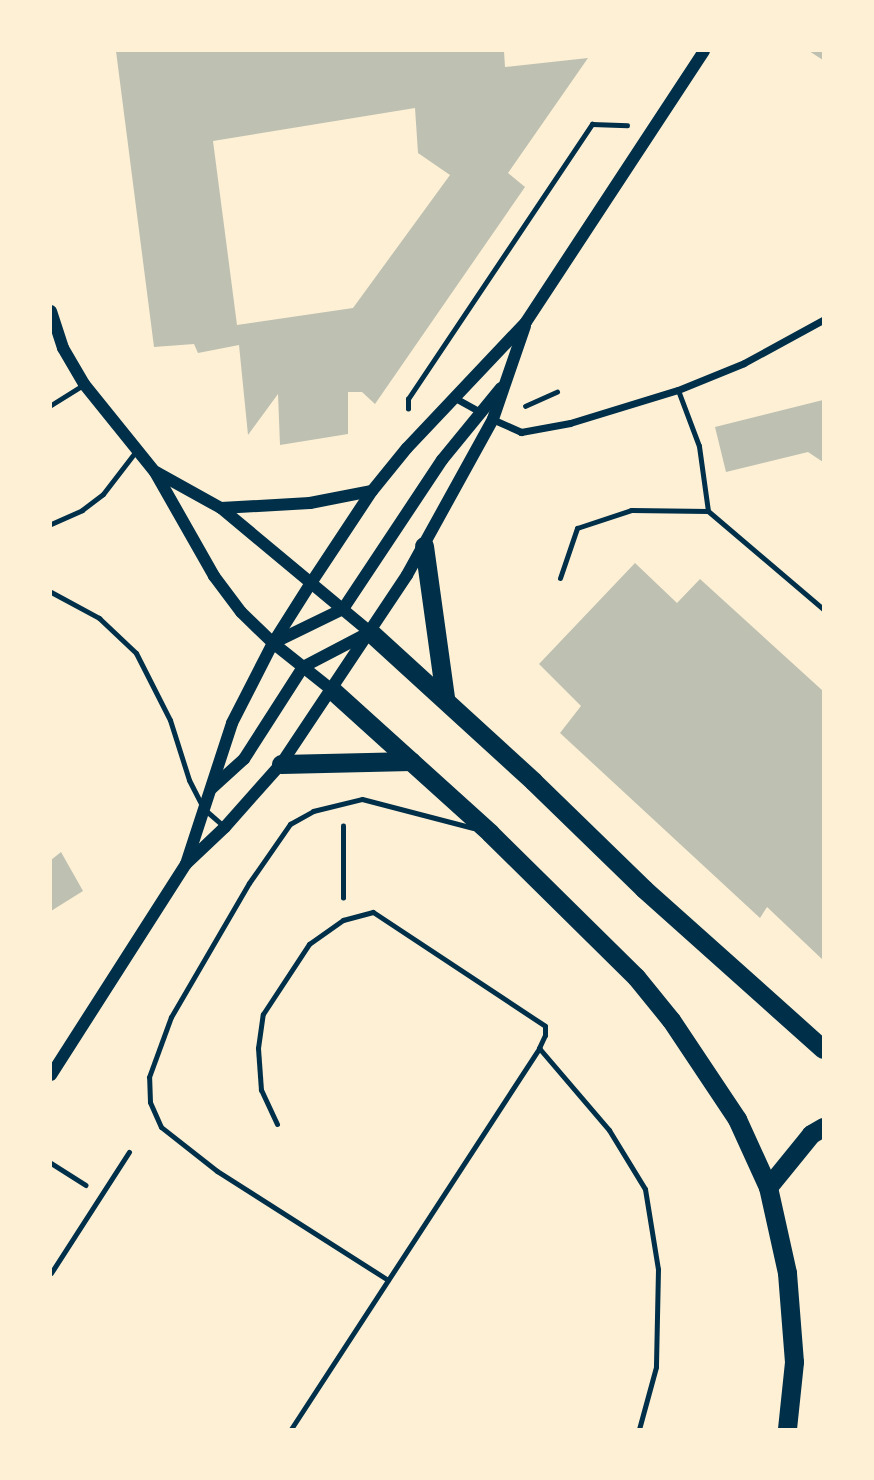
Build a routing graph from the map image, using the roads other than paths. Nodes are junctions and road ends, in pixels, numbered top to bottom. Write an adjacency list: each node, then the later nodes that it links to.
1 (704, 51): 4 (street)
2 (51, 312): 6 (street)
3 (823, 320): 7 (street)
4 (526, 322): 5 (street); 8 (street)
5 (506, 383): 10 (street); 11 (street)
6 (83, 384): 9 (lane); 12 (street)
7 (678, 390): 11 (street); 16 (lane)
8 (455, 398): 10 (street); 14 (street)
9 (51, 405)
10 (480, 412): 11 (street); 22 (street)
11 (493, 419): 18 (street)
12 (136, 451): 13 (street); 17 (lane)
13 (155, 472): 15 (street); 25 (street)
14 (372, 491): 15 (street); 20 (street)
15 (220, 508): 20 (street)
16 (708, 511): 19 (lane); 23 (lane)
17 (51, 524)
18 (424, 546): 24 (street); 28 (highway)
19 (560, 578)
20 (311, 583): 22 (street); 25 (street)
21 (51, 592): 32 (lane)
22 (343, 609): 24 (street); 25 (street)
23 (823, 609)
24 (369, 632): 26 (street); 27 (street); 28 (highway)
25 (273, 643): 26 (street); 31 (street)
26 (303, 667): 27 (street); 31 (street)
27 (332, 690): 29 (highway); 30 (street)
28 (445, 698): 37 (highway)
29 (411, 761): 30 (highway); 34 (highway)
30 (282, 764): 33 (street)
31 (210, 789): 32 (street)
32 (204, 809): 33 (lane); 35 (street)
33 (225, 827): 35 (street)
34 (490, 833): 42 (highway); 44 (lane)
35 (186, 864): 38 (street)
36 (539, 1048): 39 (lane); 44 (lane); 46 (lane)
37 (823, 1049)
38 (51, 1075)
39 (277, 1124)
40 (823, 1126): 42 (highway)
41 (129, 1152): 43 (lane)
42 (768, 1187): 47 (highway)
43 (51, 1273)
44 (388, 1280): 45 (lane)
45 (291, 1429)
46 (639, 1429)
47 (787, 1429)

